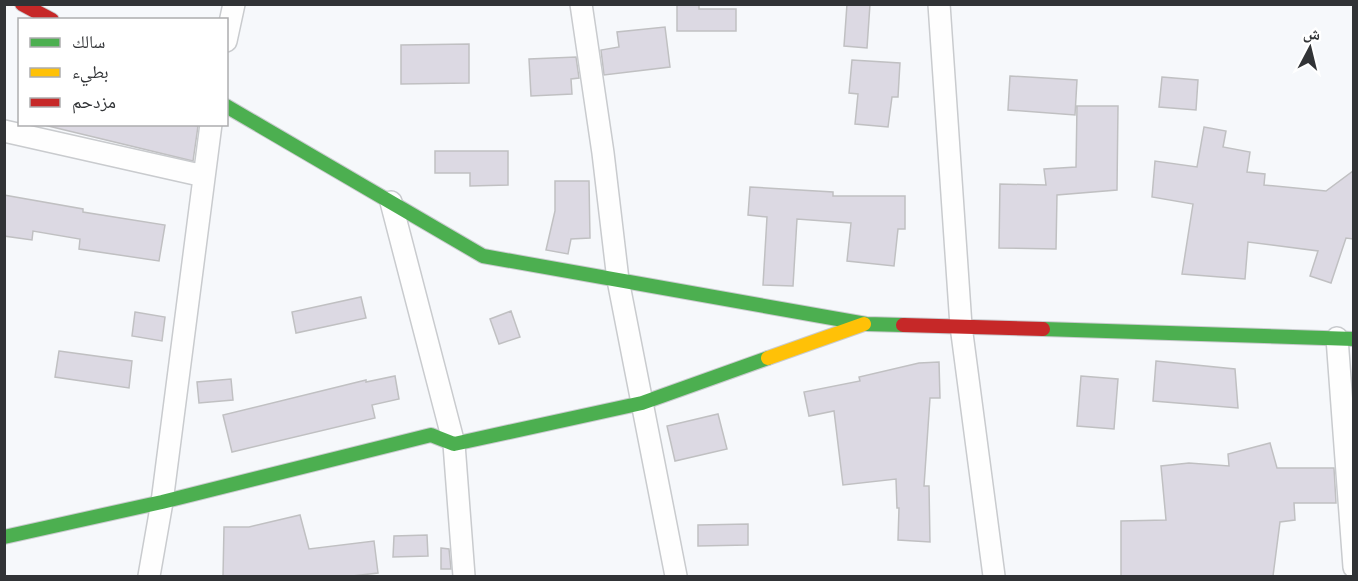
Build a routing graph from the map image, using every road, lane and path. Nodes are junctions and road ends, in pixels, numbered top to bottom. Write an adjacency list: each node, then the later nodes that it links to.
1 (22, 4): 5 (street)
2 (234, 4): 6 (street)
3 (581, 4): 12 (street)
4 (939, 4): 14 (street)
5 (48, 18)
6 (228, 31)
7 (228, 107): 11 (street)
8 (211, 126): 10 (street)
9 (4, 131): 10 (street)
10 (204, 176): 18 (street)
11 (391, 202): 12 (street); 17 (street)
12 (618, 280): 13 (street); 16 (street)
13 (866, 324): 14 (street); 16 (street)
14 (961, 327): 15 (street); 24 (street)
15 (1345, 338): 20 (street)
16 (642, 403): 17 (street); 23 (street)
17 (454, 444): 18 (street); 22 (street)
18 (162, 502): 19 (street); 21 (street)
19 (4, 537)
20 (1353, 567)
21 (149, 576)
22 (464, 576)
23 (676, 576)
24 (994, 576)

